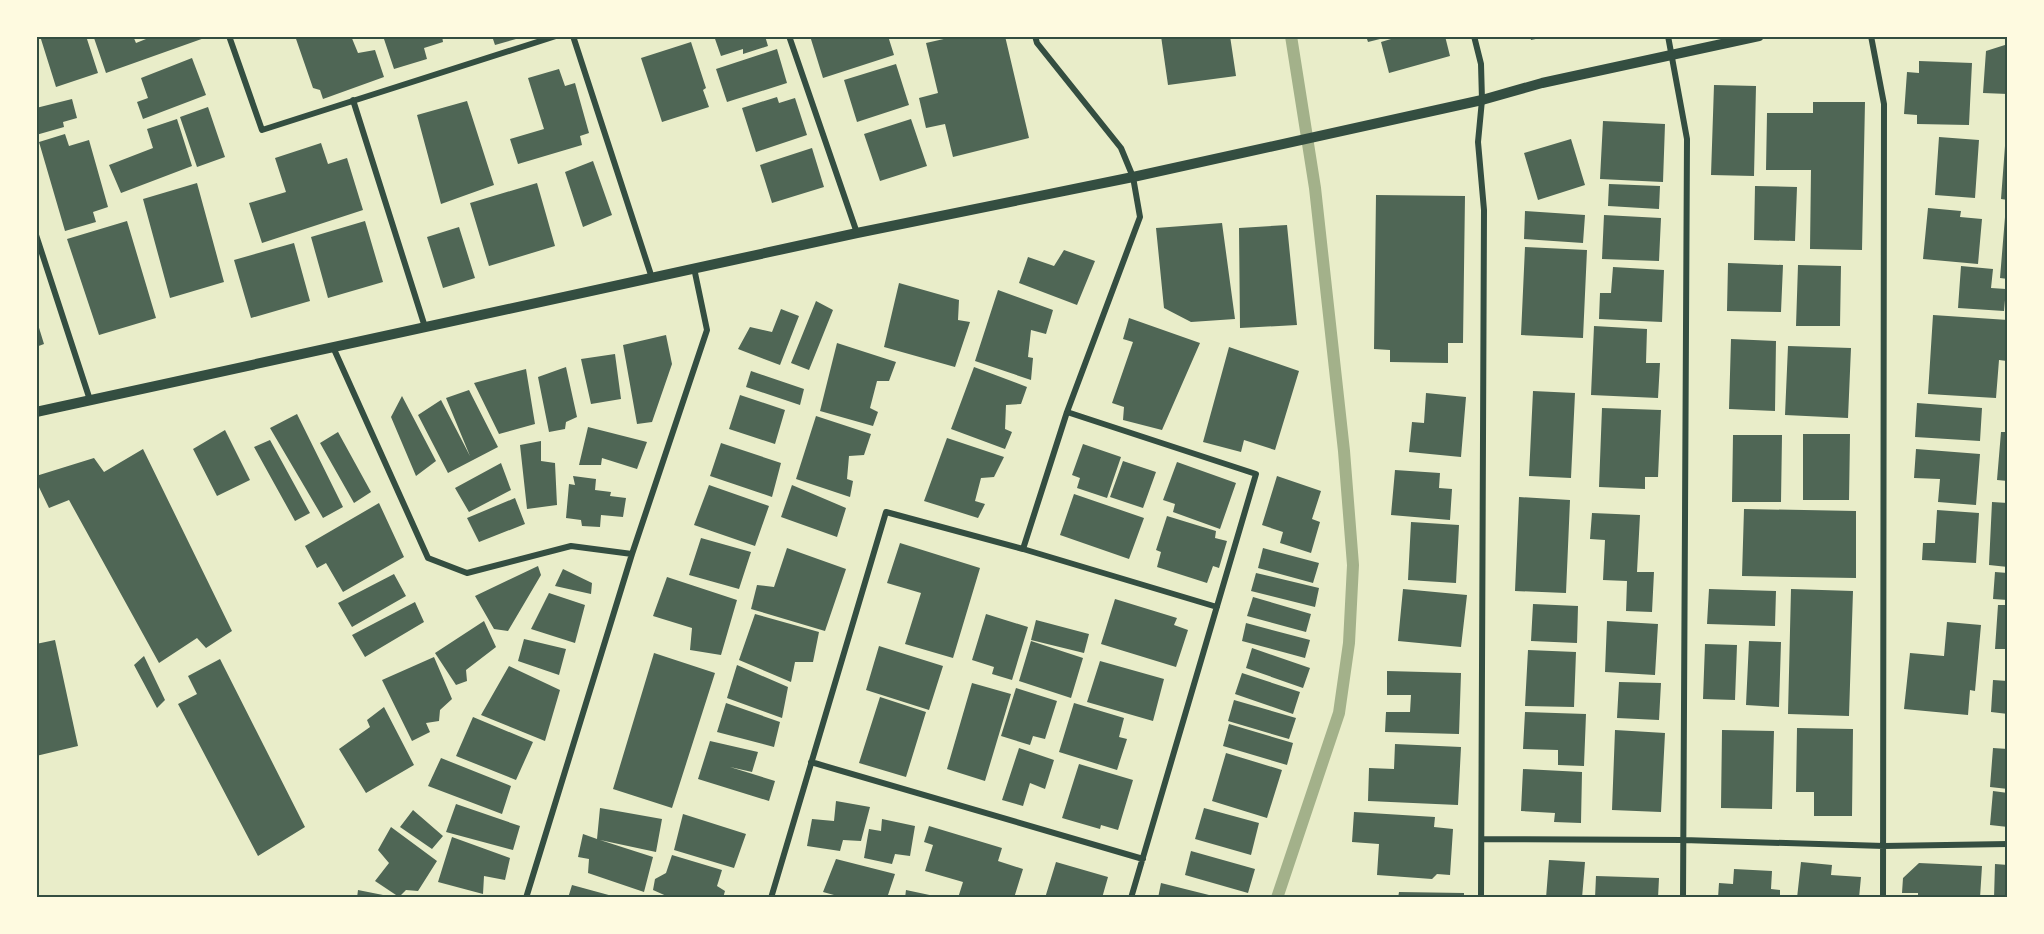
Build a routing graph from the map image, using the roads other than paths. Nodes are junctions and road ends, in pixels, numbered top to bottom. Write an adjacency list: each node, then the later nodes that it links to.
1 (229, 36): 11 (street)
2 (556, 36): 11 (street)
3 (573, 36): 17 (street)
4 (789, 36): 14 (street)
5 (1035, 36): 13 (street)
6 (1474, 36): 12 (street)
7 (1668, 36): 10 (street)
8 (1759, 36): 10 (street)
9 (1871, 36): 30 (street)
10 (1671, 55): 12 (street); 28 (street)
11 (353, 100): 18 (street)
12 (1482, 100): 13 (street); 27 (street)
13 (1133, 177): 14 (street); 22 (street)
14 (858, 233): 16 (street)
15 (36, 235): 20 (street)
16 (694, 268): 17 (street); 24 (street)
17 (652, 278): 18 (street)
18 (425, 327): 19 (street)
19 (333, 347): 20 (street); 24 (street)
20 (90, 400): 21 (street)
21 (36, 412)
22 (1067, 412): 23 (street); 25 (street)
23 (1023, 549): 25 (street); 26 (street)
24 (632, 554): 32 (street)
25 (1217, 607): 31 (street)
26 (811, 762): 31 (street); 33 (street)
27 (1482, 839): 28 (street); 35 (street)
28 (1683, 840): 30 (street); 36 (street)
29 (2008, 844): 30 (street)
30 (1884, 846): 37 (street)
31 (1143, 859): 34 (street)
32 (526, 898)
33 (771, 898)
34 (1131, 898)
35 (1481, 898)
36 (1683, 898)
37 (1883, 898)

